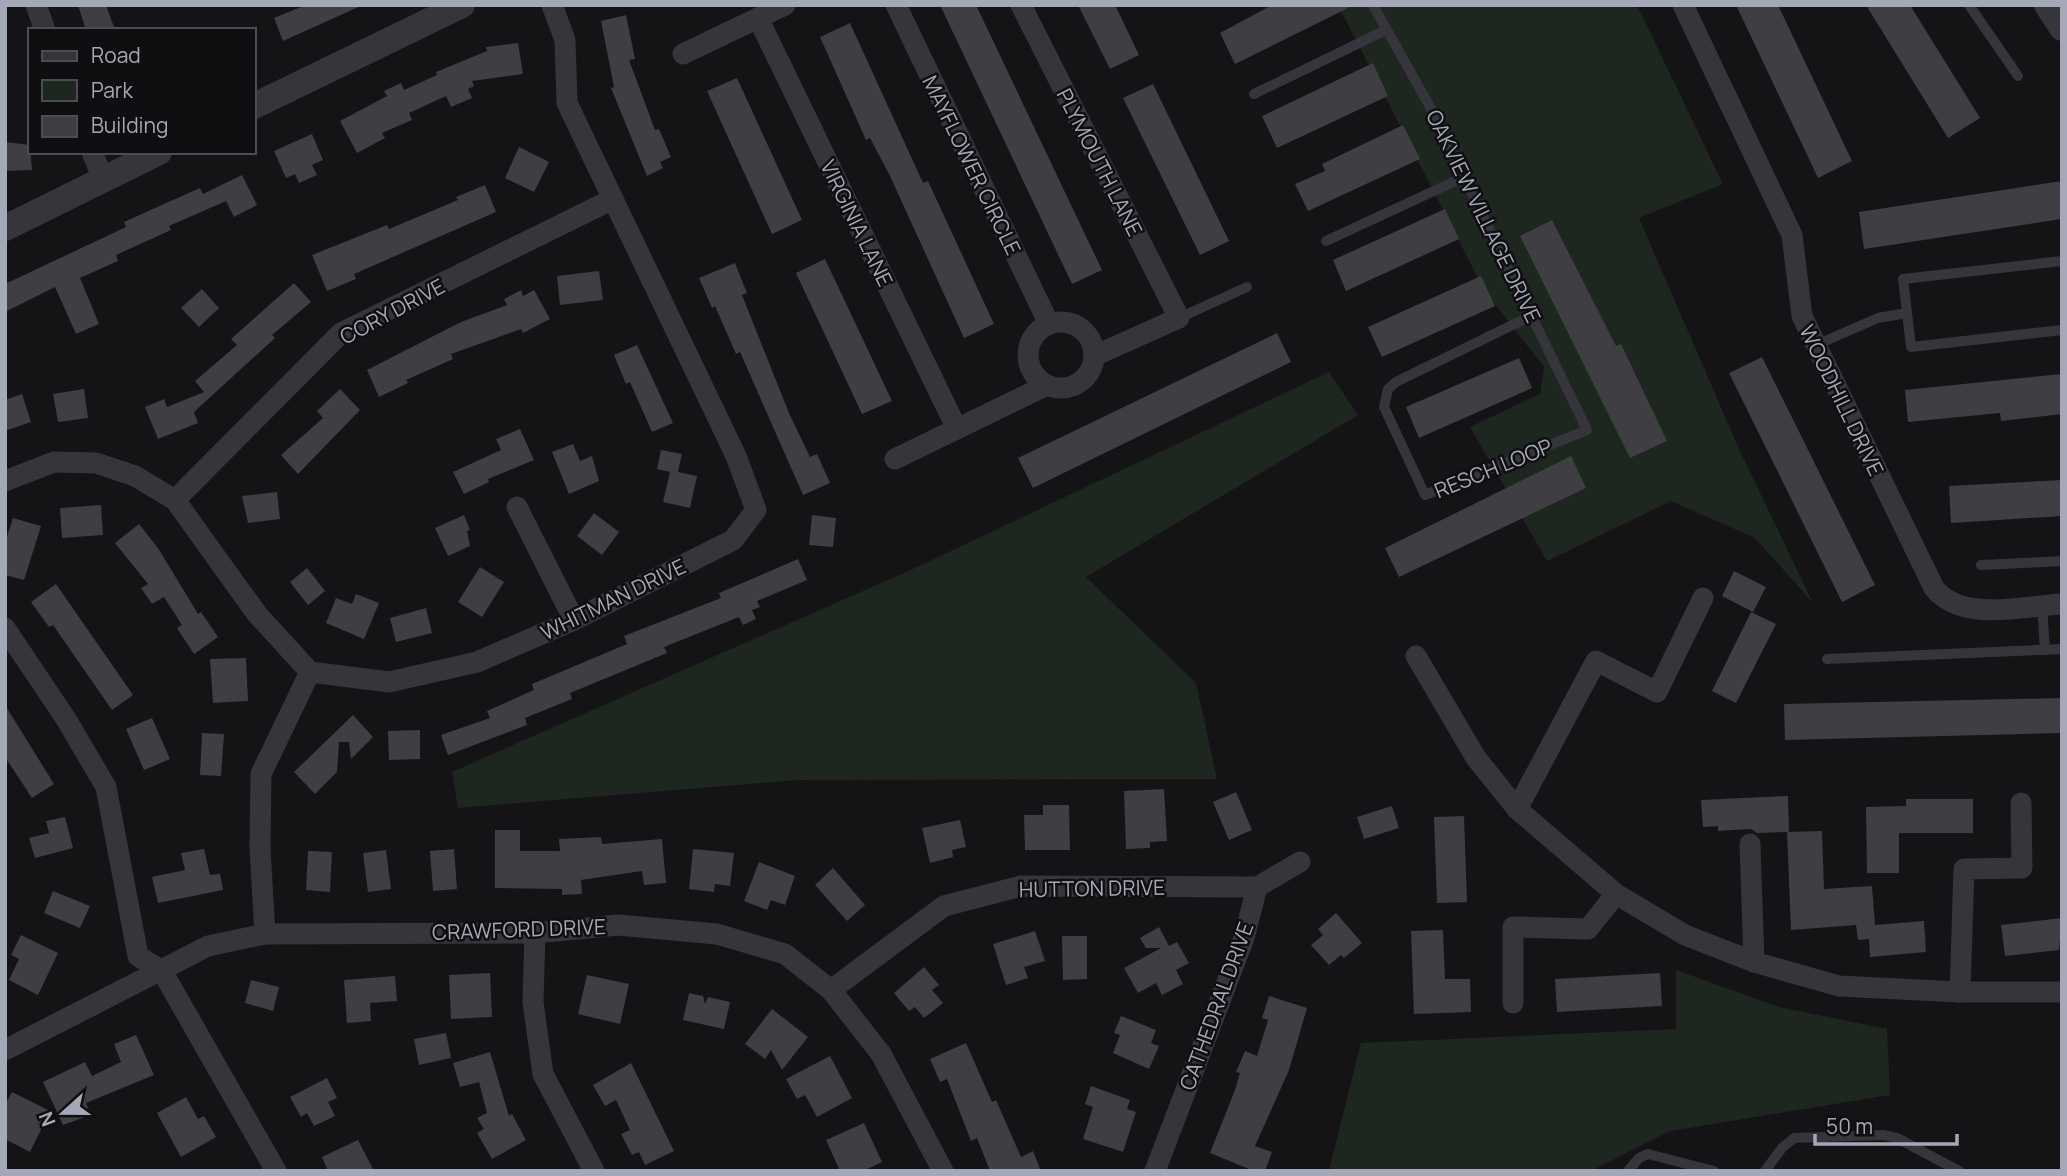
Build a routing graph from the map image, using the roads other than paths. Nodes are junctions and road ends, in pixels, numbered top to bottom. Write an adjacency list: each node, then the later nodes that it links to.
1 (36, 5): 12 (street)
2 (461, 5): 18 (street)
3 (552, 5): 23 (street, WHITMAN DRIVE)
4 (785, 5): 11 (street)
5 (896, 5): 31 (street, MAYFLOWER CIRCLE)
6 (1021, 5): 30 (street, PLYMOUTH LANE)
7 (1373, 5): 14 (lane, OAKVIEW VILLAGE DRIVE)
8 (1683, 5): 33 (street, WOODHILL DRIVE)
9 (1969, 5): 16 (lane)
10 (2047, 5): 13 (street)
11 (758, 18): 15 (street); 36 (street, VIRGINIA LANE)
12 (44, 28)
13 (2062, 28)
14 (1386, 30): 17 (lane); 21 (lane, OAKVIEW VILLAGE DRIVE)
15 (683, 54)
16 (2018, 76)
17 (1254, 94)
18 (256, 105)
19 (93, 154): 22 (street)
20 (155, 154): 22 (street)
21 (1464, 177): 25 (lane); 29 (lane, OAKVIEW VILLAGE DRIVE)
22 (103, 180): 24 (street)
23 (613, 199): 40 (street, CORY DRIVE); 46 (street, WHITMAN DRIVE)
24 (5, 228)
25 (1326, 241)
26 (2062, 261): 28 (lane)
27 (1247, 287): 30 (lane)
28 (1907, 313): 32 (lane); 33 (lane)
29 (1533, 315): 37 (lane, OAKVIEW VILLAGE DRIVE); 37 (lane, RESCH LOOP)
30 (1179, 318): 34 (street)
31 (1049, 324): 34 (street); 35 (street)
32 (2062, 330)
33 (1816, 345): 45 (street, WOODHILL DRIVE)
34 (1094, 356): 35 (street)
35 (1047, 385): 36 (street)
36 (956, 428): 38 (street)
37 (1587, 430)
38 (895, 459)
39 (5, 481): 40 (street)
40 (175, 500): 52 (street)
41 (517, 507): 46 (street)
42 (2062, 561): 43 (lane)
43 (1981, 565)
44 (1703, 597): 54 (street)
45 (2052, 604): 49 (lane)
46 (574, 620): 52 (street, WHITMAN DRIVE)
47 (5, 628): 62 (street)
48 (2062, 649): 49 (lane)
49 (2045, 650): 51 (lane)
50 (1416, 656): 54 (street)
51 (1827, 659)
52 (310, 672): 60 (street)
53 (2021, 803): 64 (street)
54 (1517, 809): 58 (street)
55 (1750, 844): 61 (street)
56 (1300, 862): 57 (street)
57 (1256, 887): 63 (street, HUTTON DRIVE); 71 (street, CATHEDRAL DRIVE)
58 (1616, 894): 61 (street); 66 (street)
59 (535, 933): 60 (street, CRAWFORD DRIVE); 63 (street, CRAWFORD DRIVE); 69 (street)
60 (265, 934): 62 (street, CRAWFORD DRIVE)
61 (1754, 962): 64 (street)
62 (162, 971): 67 (street, CRAWFORD DRIVE); 68 (street)
63 (831, 990): 70 (street, CRAWFORD DRIVE)
64 (1960, 992): 65 (street)
65 (2062, 992)
66 (1513, 1003)
67 (5, 1050)
68 (276, 1171)
69 (594, 1171)
70 (943, 1171)
71 (1155, 1171)
72 (1628, 1171): 73 (lane)
73 (1714, 1171)
74 (1765, 1171): 75 (lane)
75 (1959, 1171)

